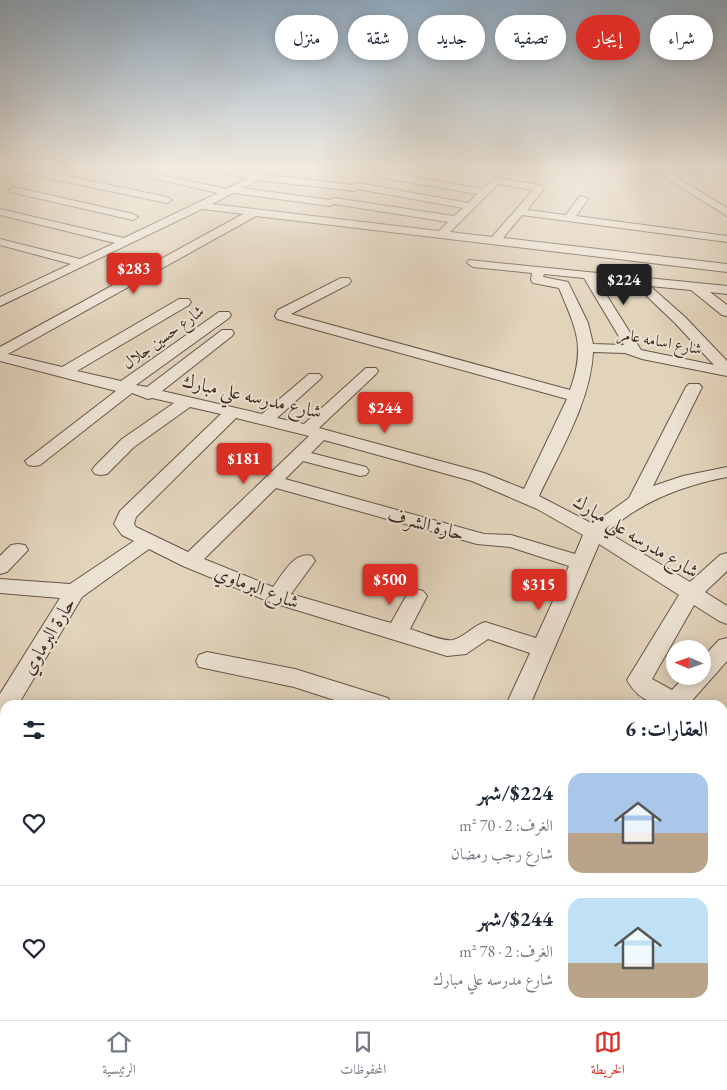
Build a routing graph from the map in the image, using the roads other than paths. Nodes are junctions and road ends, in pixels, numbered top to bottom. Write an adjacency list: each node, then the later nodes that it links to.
1 (11, 215): 20 (street)
2 (126, 215): 13 (street)
3 (183, 215): 20 (street)
4 (251, 215): 39 (street)
5 (277, 215): 14 (street)
6 (312, 215): 14 (street)
7 (419, 215): 15 (street)
8 (461, 215): 15 (street)
9 (518, 215): 21 (street)
10 (534, 215): 16 (street)
11 (573, 215): 16 (street)
12 (632, 215): 17 (street)
13 (133, 216)
14 (306, 218): 18 (street)
15 (456, 220): 18 (street)
16 (570, 221): 17 (street)
17 (624, 226): 19 (street)
18 (441, 235): 21 (street)
19 (727, 240)
20 (126, 242): 23 (street)
21 (494, 242): 25 (street)
22 (1, 243): 23 (street)
23 (82, 263): 32 (street)
24 (473, 263): 26 (street)
25 (727, 268)
26 (538, 270): 27 (street); 37 (street)
27 (588, 276): 28 (street); 38 (street)
28 (636, 280): 30 (street); 41 (street)
29 (345, 281): 47 (street)
30 (694, 286): 31 (street); 34 (street)
31 (727, 290)
32 (0, 302)
33 (184, 302): 42 (street)
34 (727, 312)
35 (224, 315): 45 (street, شارع حسين جلال)
36 (226, 333): 46 (street)
37 (586, 348): 38 (street, شارع اسامه عامر); 47 (street)
38 (635, 352): 41 (street, شارع اسامه عامر)
39 (2, 359): 42 (street, شارع مدرسه علي مبارك)
40 (371, 371): 51 (street)
41 (727, 371)
42 (64, 372): 45 (street, شارع مدرسه علي مبارك)
43 (314, 377): 50 (street)
44 (694, 386): 59 (street)
45 (125, 388): 46 (street, شارع مدرسه علي مبارك); 53 (street, شارع حسين جلال)
46 (148, 394): 48 (street, شارع مدرسه علي مبارك)
47 (575, 396): 58 (street)
48 (186, 402): 49 (street, شارع مدرسه علي مبارك); 54 (street)
49 (232, 413): 50 (street, شارع مدرسه علي مبارك); 61 (street, شارع البرماوي)
50 (264, 421): 51 (street, شارع مدرسه علي مبارك)
51 (314, 432): 52 (street); 58 (street, شارع مدرسه علي مبارك)
52 (299, 455): 55 (street); 57 (street)
53 (34, 461)
54 (101, 470)
55 (360, 471)
56 (727, 472): 59 (street)
57 (272, 481): 64 (street); 66 (street, حارة الشرف)
58 (530, 499): 60 (street, شارع مدرسه علي مبارك)
59 (638, 499): 60 (street)
60 (594, 533): 66 (street); 70 (street, شارع مدرسه علي مبارك)
61 (147, 541): 64 (street, شارع البرماوي); 69 (street, حارة البرماوي)
62 (18, 550): 67 (street)
63 (727, 560): 70 (street)
64 (190, 561): 72 (street, شارع البرماوي)
65 (305, 561): 72 (street)
66 (579, 562): 76 (street)
67 (0, 567)
68 (0, 586): 69 (street)
69 (74, 592): 80 (street, حارة البرماوي)
70 (691, 593): 73 (street, شارع مدرسه علي مبارك); 83 (street)
71 (416, 596): 74 (street)
72 (277, 597): 74 (street, شارع البرماوي)
73 (727, 616)
74 (396, 633): 76 (street, شارع البرماوي)
75 (727, 646): 78 (street)
76 (543, 649): 82 (street)
77 (207, 661): 81 (street)
78 (711, 663)
79 (691, 685): 84 (street)
80 (9, 700)
81 (363, 700)
82 (520, 700)
83 (670, 700)
84 (678, 700)

